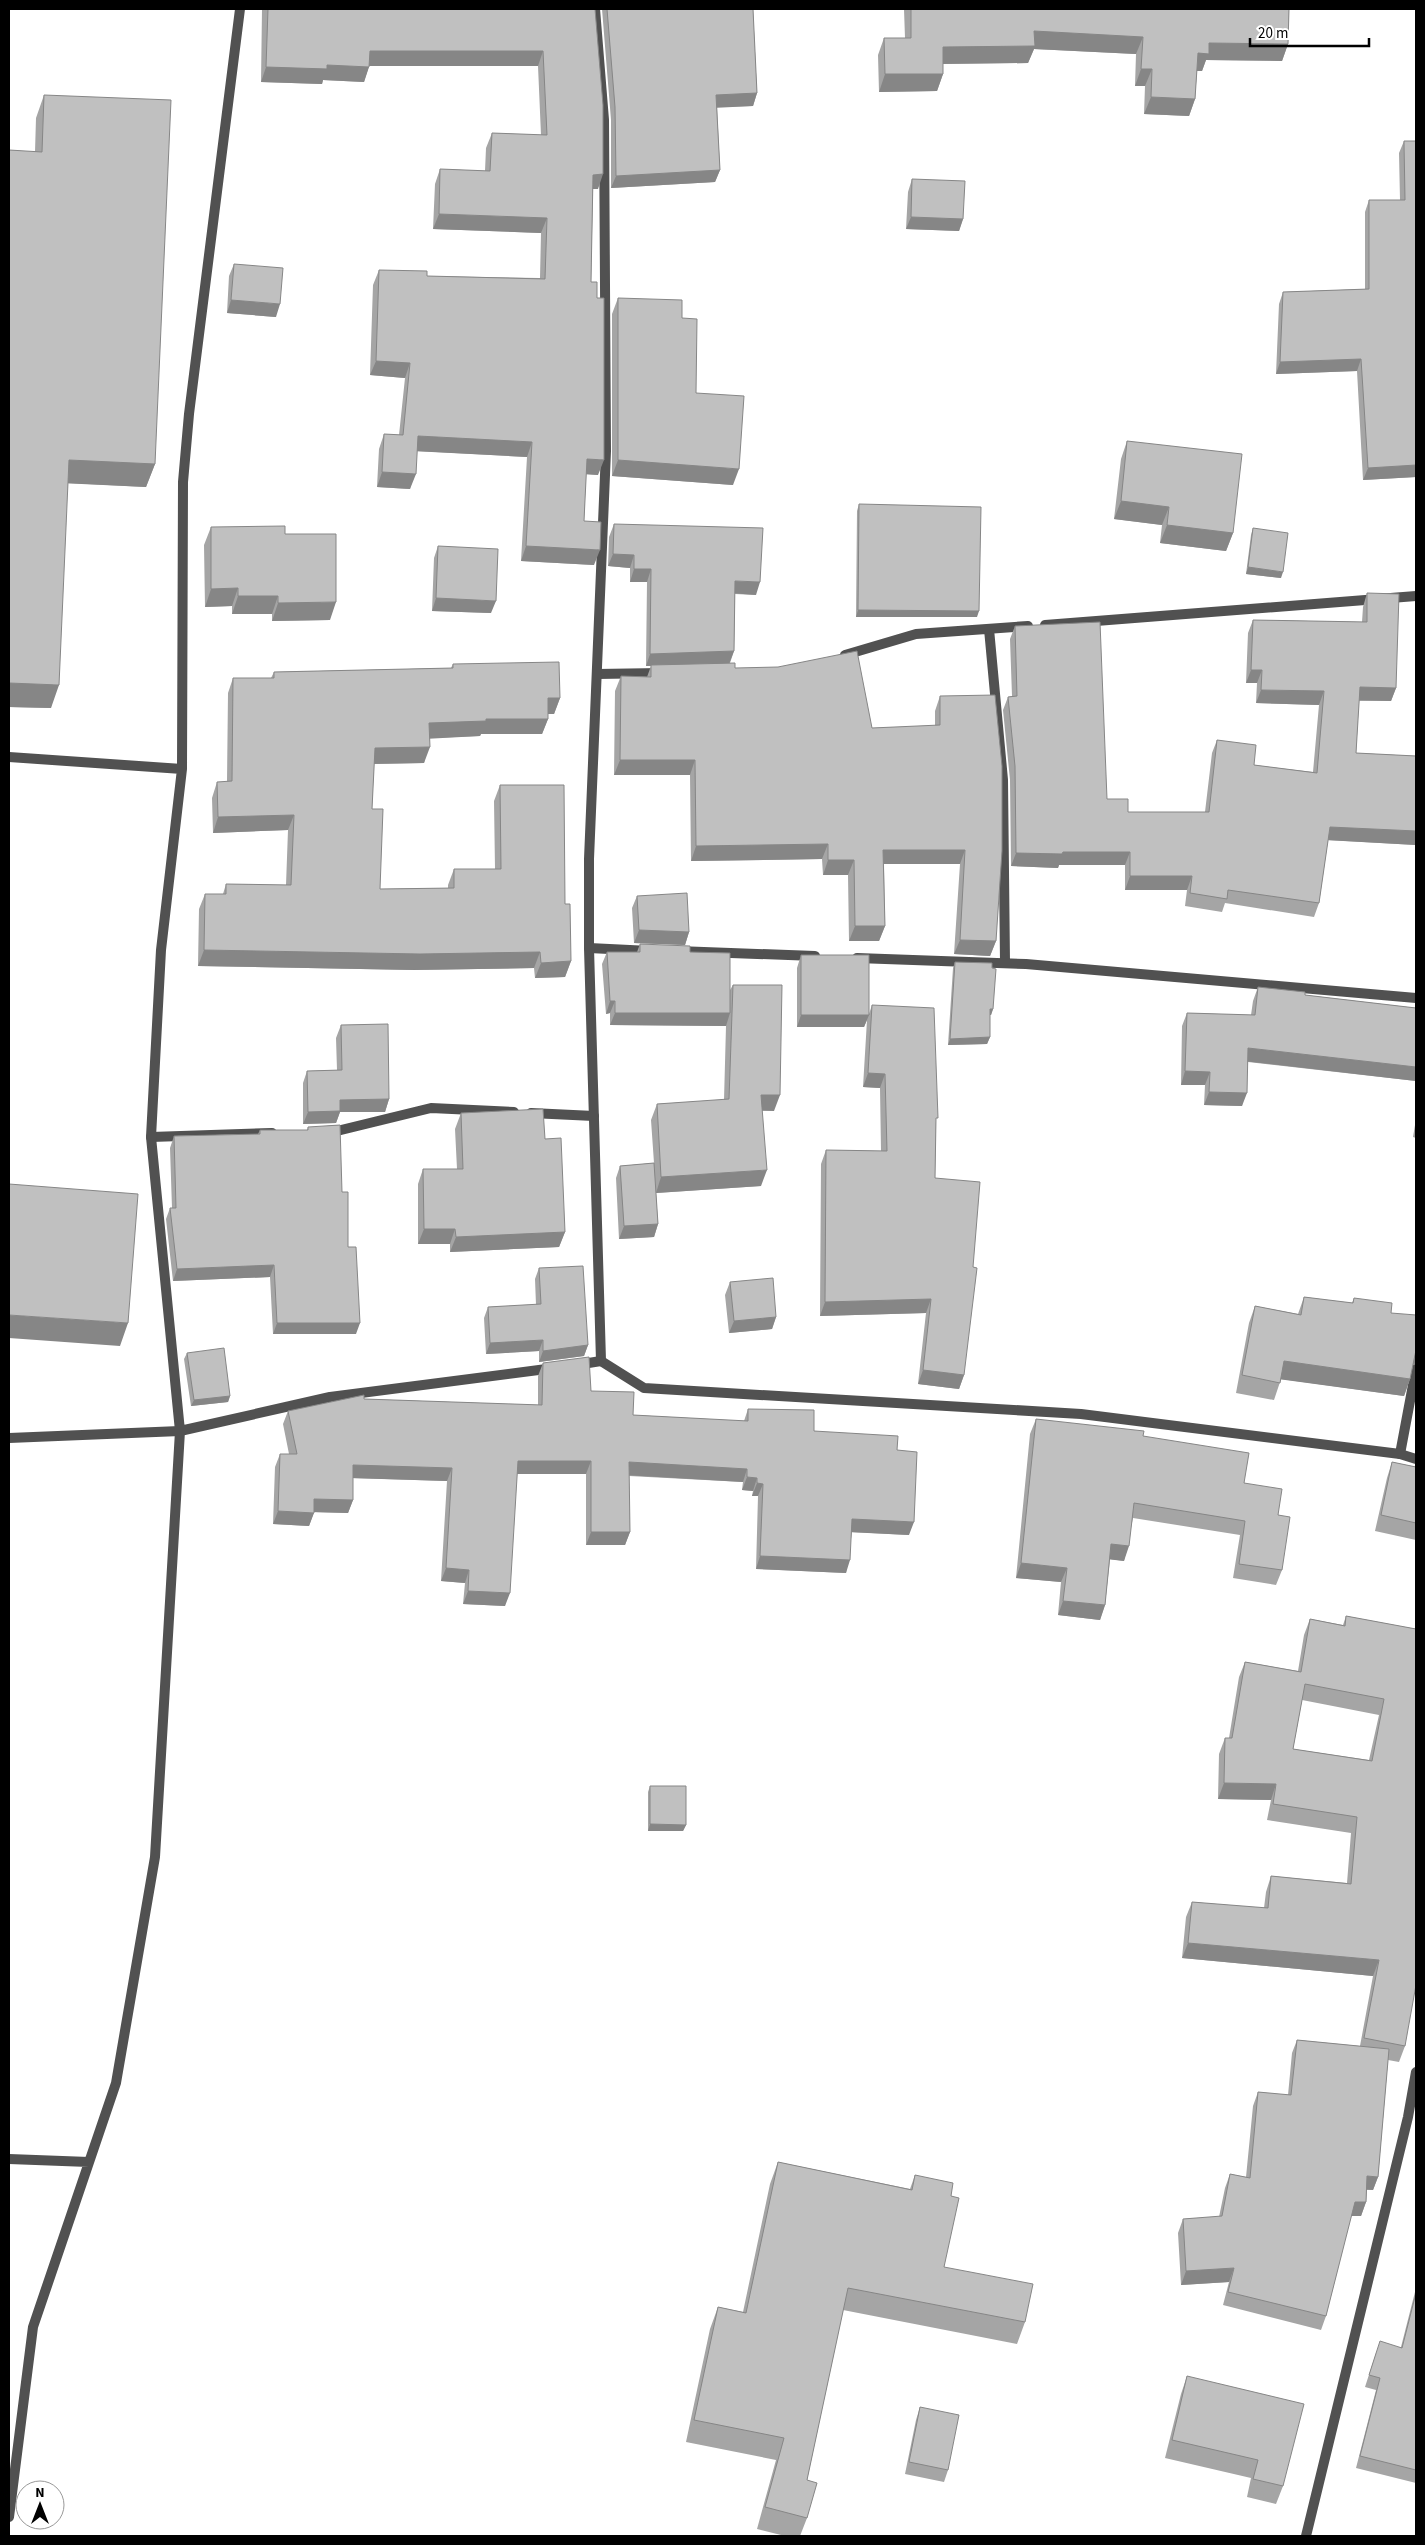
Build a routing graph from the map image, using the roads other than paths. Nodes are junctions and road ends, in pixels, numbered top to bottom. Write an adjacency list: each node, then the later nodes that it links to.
1 (240, 9): 9 (street)
2 (595, 9): 7 (street)
3 (1416, 596): 4 (street)
4 (989, 629): 5 (street); 13 (street)
5 (833, 659)
6 (676, 672): 7 (street)
7 (596, 674): 10 (street)
8 (9, 757): 9 (street)
9 (182, 769): 18 (street)
10 (588, 948): 11 (street); 15 (street)
11 (827, 957)
12 (847, 957): 13 (street)
13 (1005, 963): 14 (street)
14 (1416, 998)
15 (594, 1116): 16 (street); 19 (street)
16 (312, 1131)
17 (284, 1132): 18 (street)
18 (151, 1137): 21 (street)
19 (601, 1362): 21 (street); 23 (street)
20 (1416, 1369): 23 (street)
21 (180, 1431): 22 (street); 27 (street)
22 (9, 1438)
23 (1400, 1454): 24 (street)
24 (1416, 1460)
25 (1416, 2072): 29 (street)
26 (9, 2159): 27 (street)
27 (89, 2162): 28 (street)
28 (9, 2517)
29 (1306, 2536)

